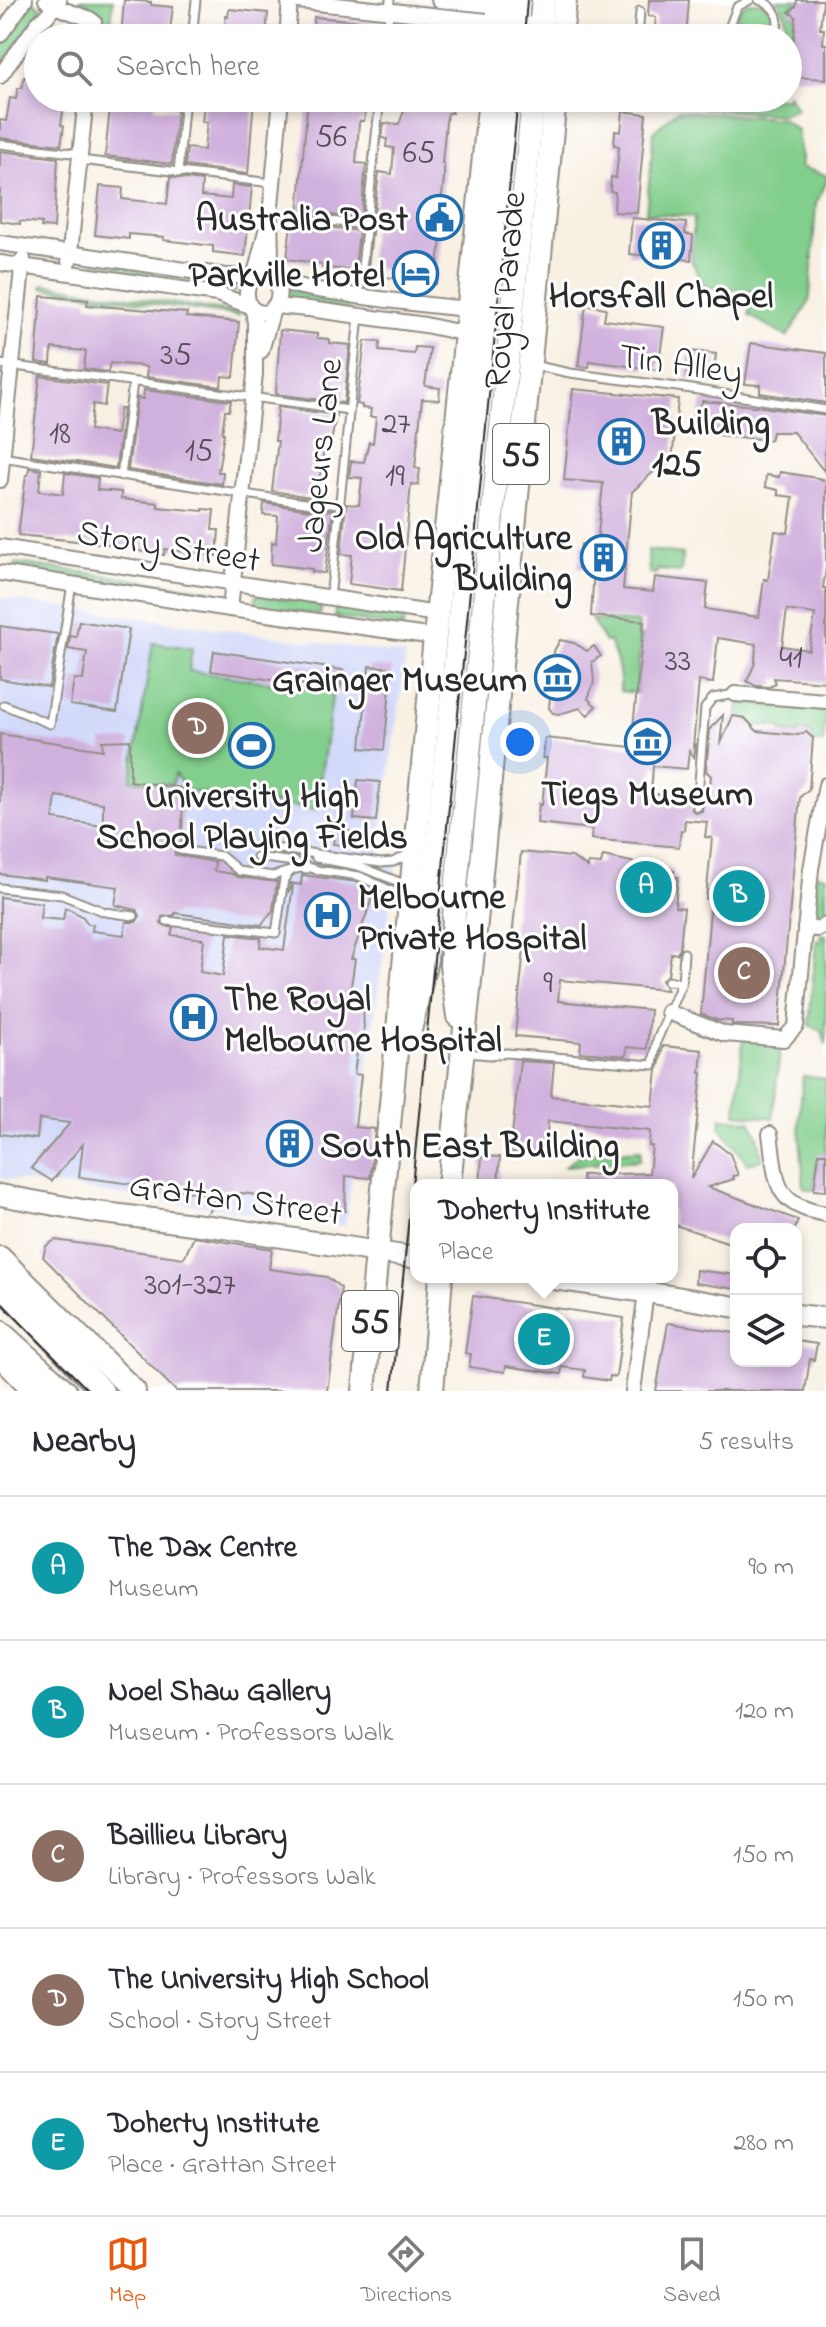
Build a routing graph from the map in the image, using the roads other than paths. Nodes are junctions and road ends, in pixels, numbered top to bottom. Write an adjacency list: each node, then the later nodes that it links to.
1 (25, 0): 22 (street)
2 (196, 0): 15 (lane)
3 (289, 0): 10 (street); 16 (street)
4 (439, 0): 12 (street)
5 (543, 0): 17 (main road)
6 (565, 0): 18 (main road)
7 (750, 0): 20 (lane)
8 (759, 0): 21 (lane)
9 (53, 2): 13 (street); 14 (street)
10 (390, 5): 12 (street)
11 (640, 11): 19 (lane)
12 (506, 19)
13 (37, 24)
14 (94, 24)
15 (193, 24)
16 (288, 24)
17 (548, 24)
18 (555, 24)
19 (639, 24)
20 (731, 24)
21 (778, 24)
22 (0, 35)
23 (24, 43): 24 (street)
24 (0, 76)
25 (85, 112): 34 (street)
26 (184, 112): 35 (lane)
27 (280, 112): 36 (street)
28 (379, 112): 39 (lane)
29 (489, 112): 51 (main road, Royal Parade / 55)
30 (509, 112): 73 (main road, Royal Parade / 55)
31 (531, 112): 73 (main road, Royal Parade / 55)
32 (554, 112): 55 (main road, Royal Parade / 55)
33 (0, 144): 34 (lane)
34 (80, 157): 35 (lane); 42 (street)
35 (178, 173): 36 (lane)
36 (273, 184): 37 (street)
37 (270, 216): 46 (street); 47 (street)
38 (319, 220): 39 (lane)
39 (367, 225): 48 (lane)
40 (0, 243): 41 (street)
41 (24, 247): 42 (street); 44 (street)
42 (70, 253): 45 (street); 46 (street)
43 (0, 263): 44 (street)
44 (22, 266): 45 (street); 54 (street)
45 (68, 273): 49 (street)
46 (254, 275): 47 (street); 49 (street)
47 (275, 277): 48 (street); 50 (street)
48 (360, 296): 51 (street); 52 (street)
49 (252, 307): 50 (street); 56 (street)
50 (274, 307): 52 (street); 56 (street)
51 (469, 309): 53 (main road, Royal Parade / 55)
52 (358, 316): 53 (street); 59 (lane, Jageurs Lane)
53 (467, 334): 73 (main road, Royal Parade / 55)
54 (6, 364): 57 (lane); 61 (street)
55 (530, 365): 60 (lane, Tin Alley); 73 (main road, Royal Parade / 55)
56 (255, 374): 58 (street)
57 (133, 382): 58 (lane); 62 (lane)
58 (251, 398): 59 (lane); 64 (street)
59 (349, 410): 65 (lane, Jageurs Lane)
60 (826, 410)
61 (1, 457): 62 (lane); 63 (street)
62 (121, 476): 64 (lane)
63 (0, 480)
64 (243, 493): 65 (lane); 69 (street)
65 (339, 503): 70 (lane, Jageurs Lane)
66 (0, 547): 69 (street, Story Street)
67 (0, 573): 68 (street, Story Street)
68 (72, 584): 71 (street, Story Street); 76 (lane)
69 (233, 584): 70 (street, Story Street); 71 (street)
70 (330, 599): 72 (street); 73 (street, Story Street)
71 (230, 609): 72 (street, Story Street)
72 (327, 622): 73 (street, Story Street)
73 (468, 631): 77 (main road, Royal Parade / 55); 78 (main road, Royal Parade / 55)
74 (735, 694): 75 (street); 80 (lane)
75 (826, 701)
76 (4, 705)
77 (433, 769): 82 (main road, Royal Parade / 55); 90 (main road, Royal Parade / 55)
78 (478, 774): 91 (main road, Royal Parade / 55); 100 (main road, Royal Parade / 55)
79 (826, 785): 95 (street)
80 (697, 807)
81 (259, 846): 84 (lane)
82 (415, 846): 84 (lane); 89 (main road, Royal Parade / 55)
83 (180, 850): 87 (lane)
84 (291, 850): 89 (lane)
85 (257, 857): 86 (lane)
86 (317, 870): 87 (lane); 89 (lane)
87 (290, 872): 93 (lane)
88 (0, 888): 92 (lane)
89 (410, 894): 90 (main road); 101 (main road, Royal Parade / 55)
90 (432, 895): 91 (main road); 101 (main road, Royal Parade / 55)
91 (454, 903): 100 (main road, Royal Parade / 55)
92 (134, 916)
93 (167, 921)
94 (826, 925): 95 (street)
95 (805, 928): 99 (street)
96 (684, 953): 98 (lane)
97 (668, 981): 98 (lane)
98 (682, 982): 99 (lane)
99 (668, 1012): 100 (lane)
100 (462, 1048): 103 (main road, Royal Parade / 55)
101 (393, 1087): 108 (main road, Royal Parade / 55)
102 (770, 1134): 107 (street)
103 (450, 1179)
104 (0, 1195): 105 (street, Grattan Street)
105 (47, 1204): 106 (street, Grattan Street); 108 (street, Grattan Street)
106 (0, 1210)
107 (826, 1214)
108 (377, 1252): 109 (street, Grattan Street); 124 (main road, 55)
109 (410, 1257)
110 (0, 1258): 123 (main road)
111 (0, 1283): 122 (main road)
112 (441, 1283): 125 (main road, 55)
113 (582, 1283): 114 (street)
114 (646, 1292): 115 (street); 126 (street)
115 (730, 1306)
116 (802, 1316): 117 (street)
117 (826, 1318)
118 (0, 1332): 121 (main road)
119 (0, 1355): 120 (main road)
120 (35, 1391)
121 (64, 1391)
122 (102, 1391)
123 (134, 1391)
124 (364, 1391)
125 (432, 1391)
126 (633, 1391)

